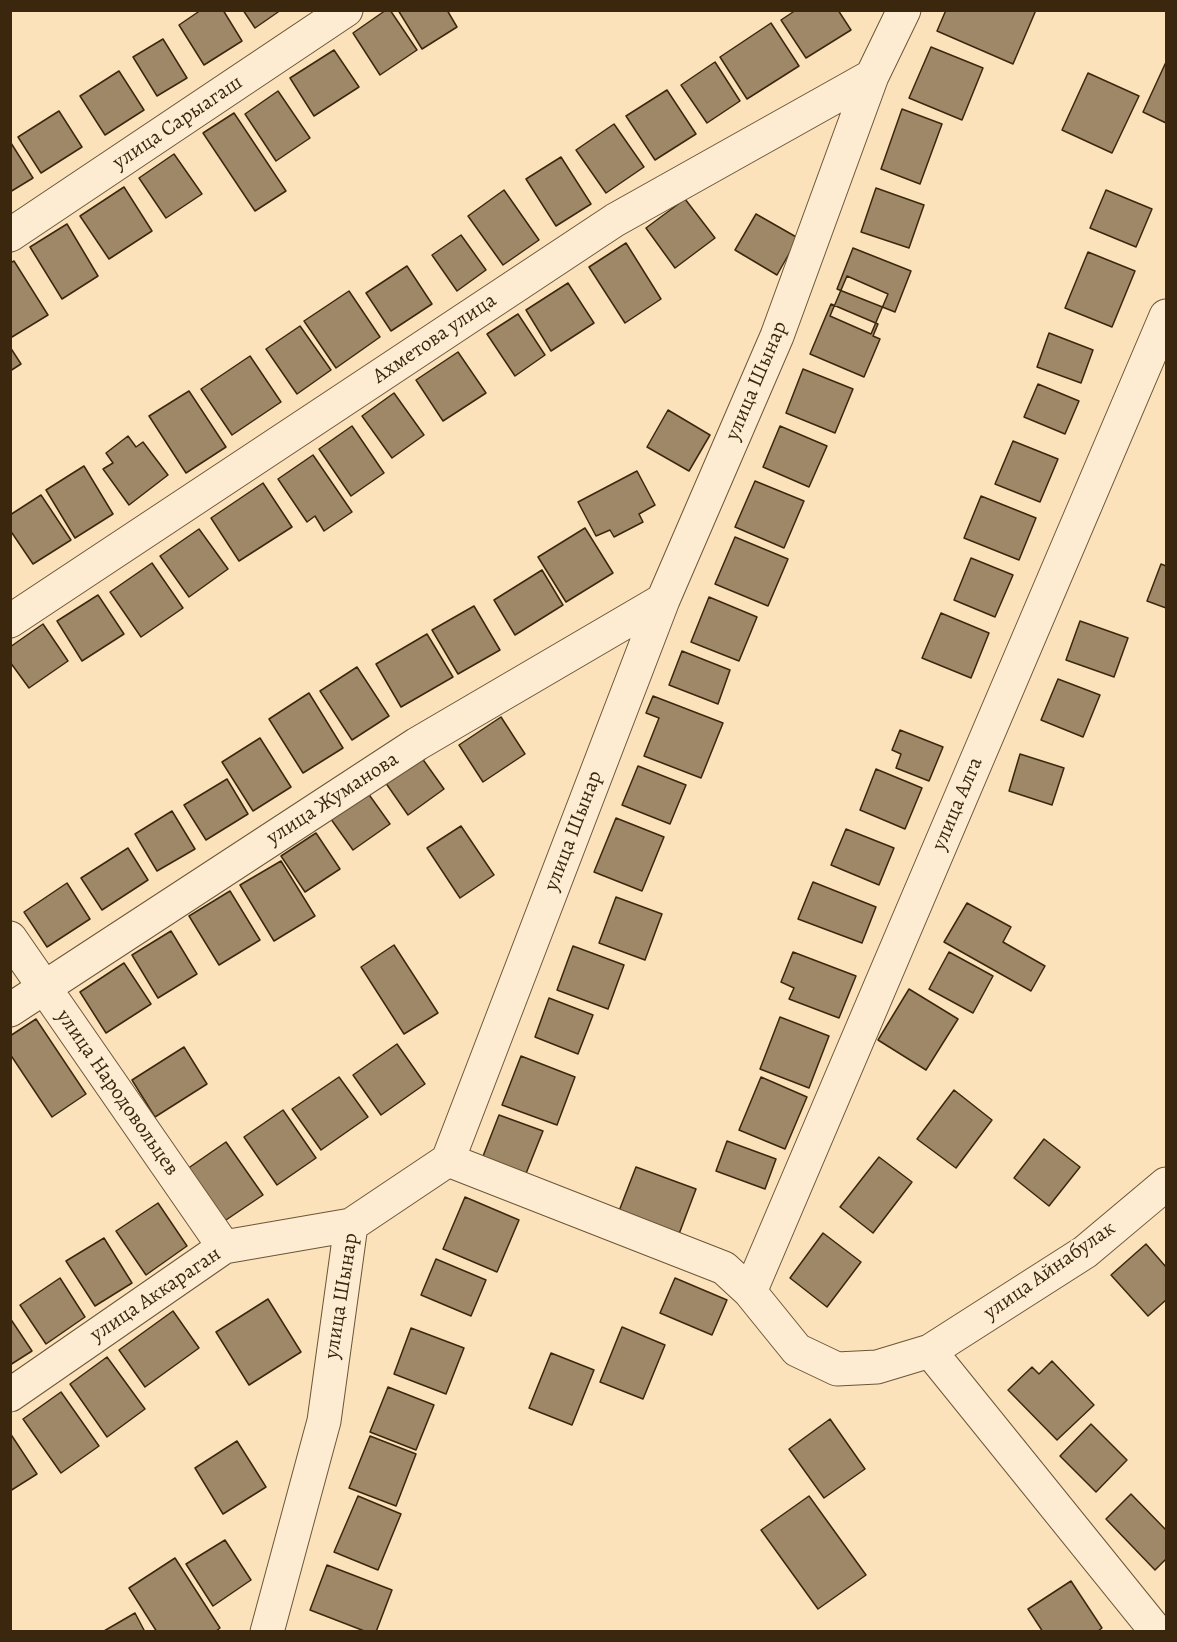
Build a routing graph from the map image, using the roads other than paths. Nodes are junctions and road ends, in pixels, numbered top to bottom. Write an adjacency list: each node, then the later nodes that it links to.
1 (345, 10): 4 (street, улица Сарыагаш)
2 (904, 10): 3 (street, улица Шынар)
3 (872, 76): 6 (street, улица Шынар); 7 (street, Ахметова улица)
4 (10, 235)
5 (1167, 316): 15 (street, улица Алга)
6 (663, 600): 9 (street, улица Жуманова); 11 (street, улица Шынар)
7 (10, 621)
8 (10, 938): 9 (street, улица Народовольцев)
9 (44, 988): 10 (street, улица Жуманова); 14 (street, улица Народовольцев)
10 (10, 1010)
11 (448, 1160): 13 (street, улица Шынар); 15 (street, улица Айнабулак)
12 (1167, 1184): 16 (street, улица Айнабулак)
13 (351, 1225): 14 (street, улица Аккараган); 18 (street, улица Шынар)
14 (224, 1247): 17 (street, улица Аккараган)
15 (750, 1292): 16 (street, улица Айнабулак)
16 (930, 1351): 19 (street)
17 (10, 1395)
18 (267, 1632)
19 (1157, 1632)

